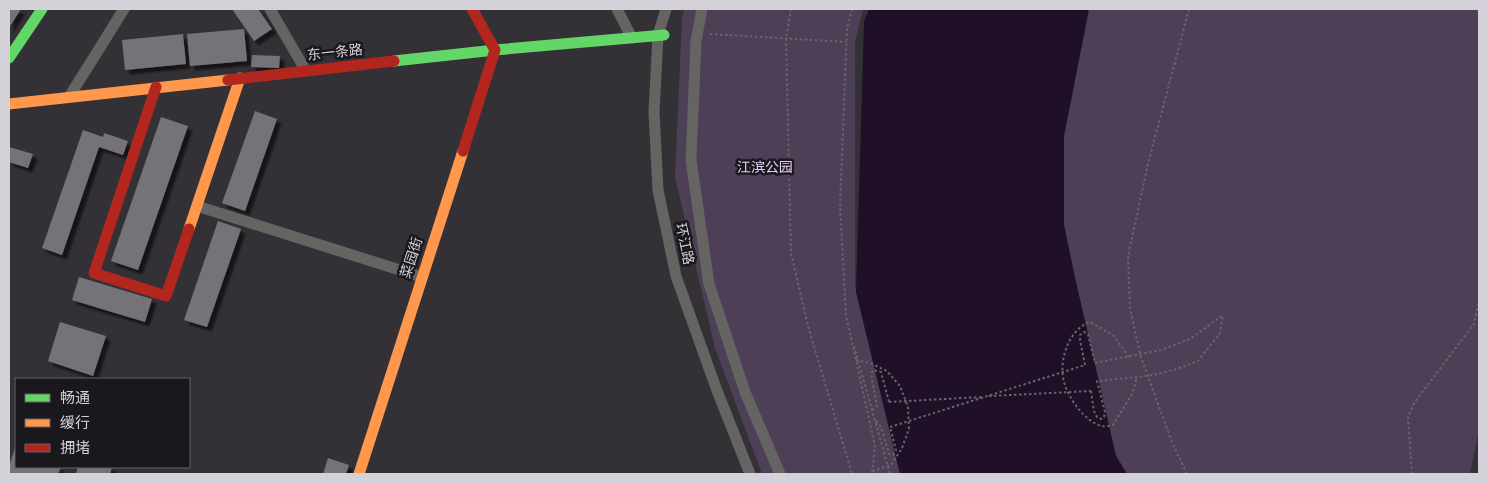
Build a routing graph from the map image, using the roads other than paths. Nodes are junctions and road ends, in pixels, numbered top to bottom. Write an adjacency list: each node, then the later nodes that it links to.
1 (42, 9): 11 (street)
2 (124, 9): 15 (street)
3 (270, 9): 12 (street)
4 (472, 9): 10 (street)
5 (617, 9): 9 (street)
6 (666, 9): 8 (street, 环江路)
7 (702, 9): 21 (street)
8 (661, 35): 9 (street, 东一条路); 20 (street, 环江路)
9 (632, 38): 10 (street, 东一条路)
10 (495, 50): 12 (street, 东一条路); 18 (street, 菜园街)
11 (9, 58)
12 (306, 71): 13 (street, 东一条路)
13 (240, 78): 14 (street, 东一条路); 17 (street)
14 (156, 88): 15 (street, 东一条路); 17 (street)
15 (69, 97): 16 (street, 东一条路)
16 (9, 104)
17 (197, 206): 18 (street)
18 (422, 277): 19 (street, 菜园街)
19 (359, 474)
20 (750, 474)
21 (780, 474)

